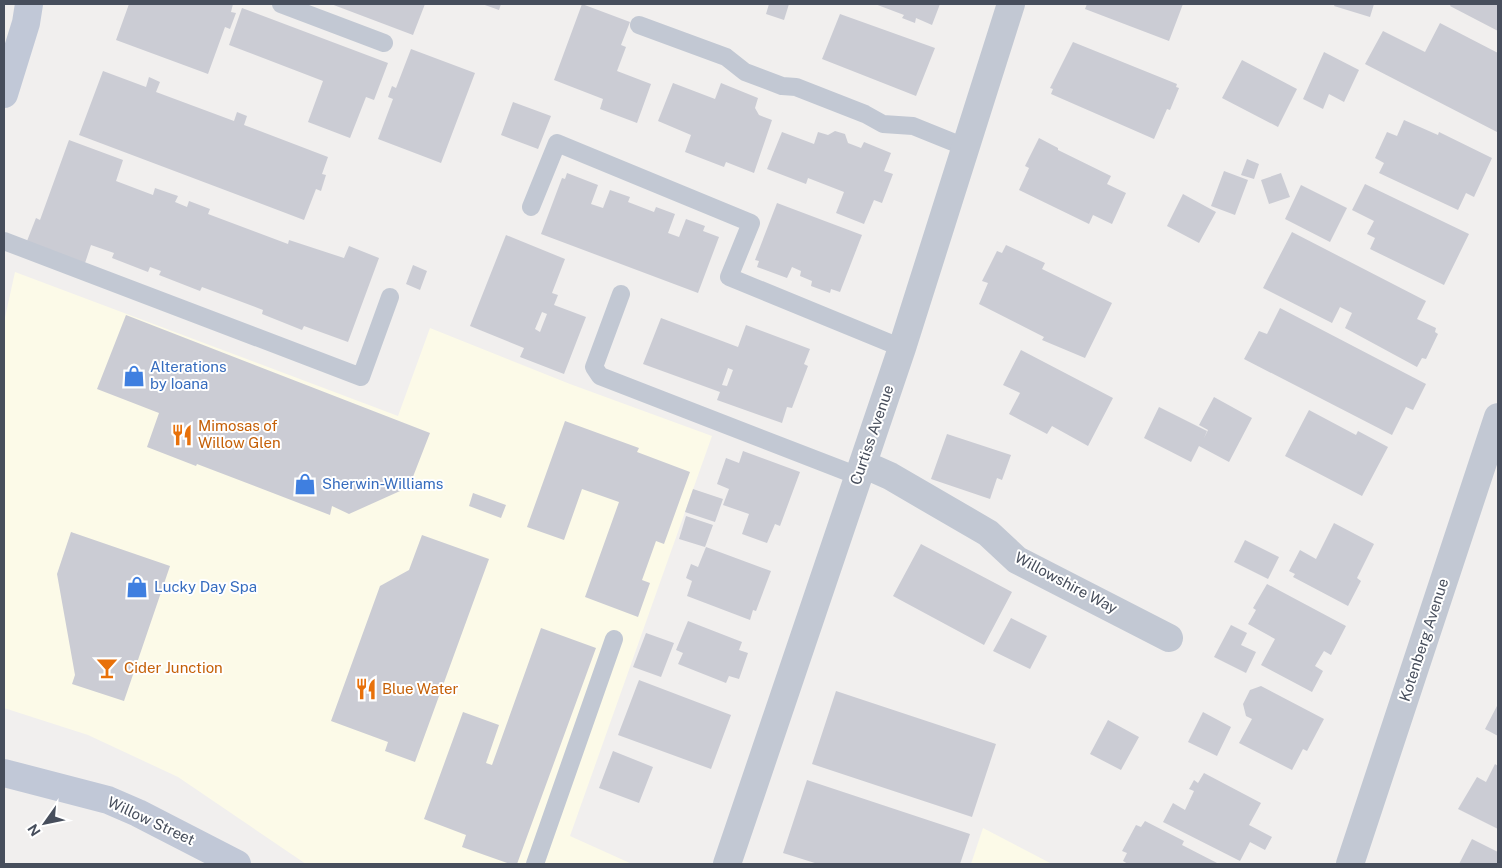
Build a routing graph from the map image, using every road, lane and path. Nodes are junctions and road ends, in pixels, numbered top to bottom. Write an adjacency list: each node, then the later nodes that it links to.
1 (29, 4): 6 (main road)
2 (281, 4): 5 (lane)
3 (1011, 4): 7 (street, Curtiss Avenue)
4 (639, 25): 7 (lane)
5 (384, 42)
6 (4, 94)
7 (965, 146): 12 (street, Curtiss Avenue)
8 (530, 207): 12 (lane)
9 (4, 241): 11 (lane)
10 (621, 294): 14 (lane)
11 (390, 297)
12 (902, 348): 14 (street, Curtiss Avenue)
13 (1498, 417): 21 (street, Kotenberg Avenue)
14 (860, 470): 15 (street, Willowshire Way); 20 (street, Curtiss Avenue)
15 (1169, 638)
16 (614, 639): 19 (lane)
17 (8, 769): 18 (main road, Willow Street)
18 (237, 864)
19 (535, 864)
20 (727, 864)
21 (1350, 864)

